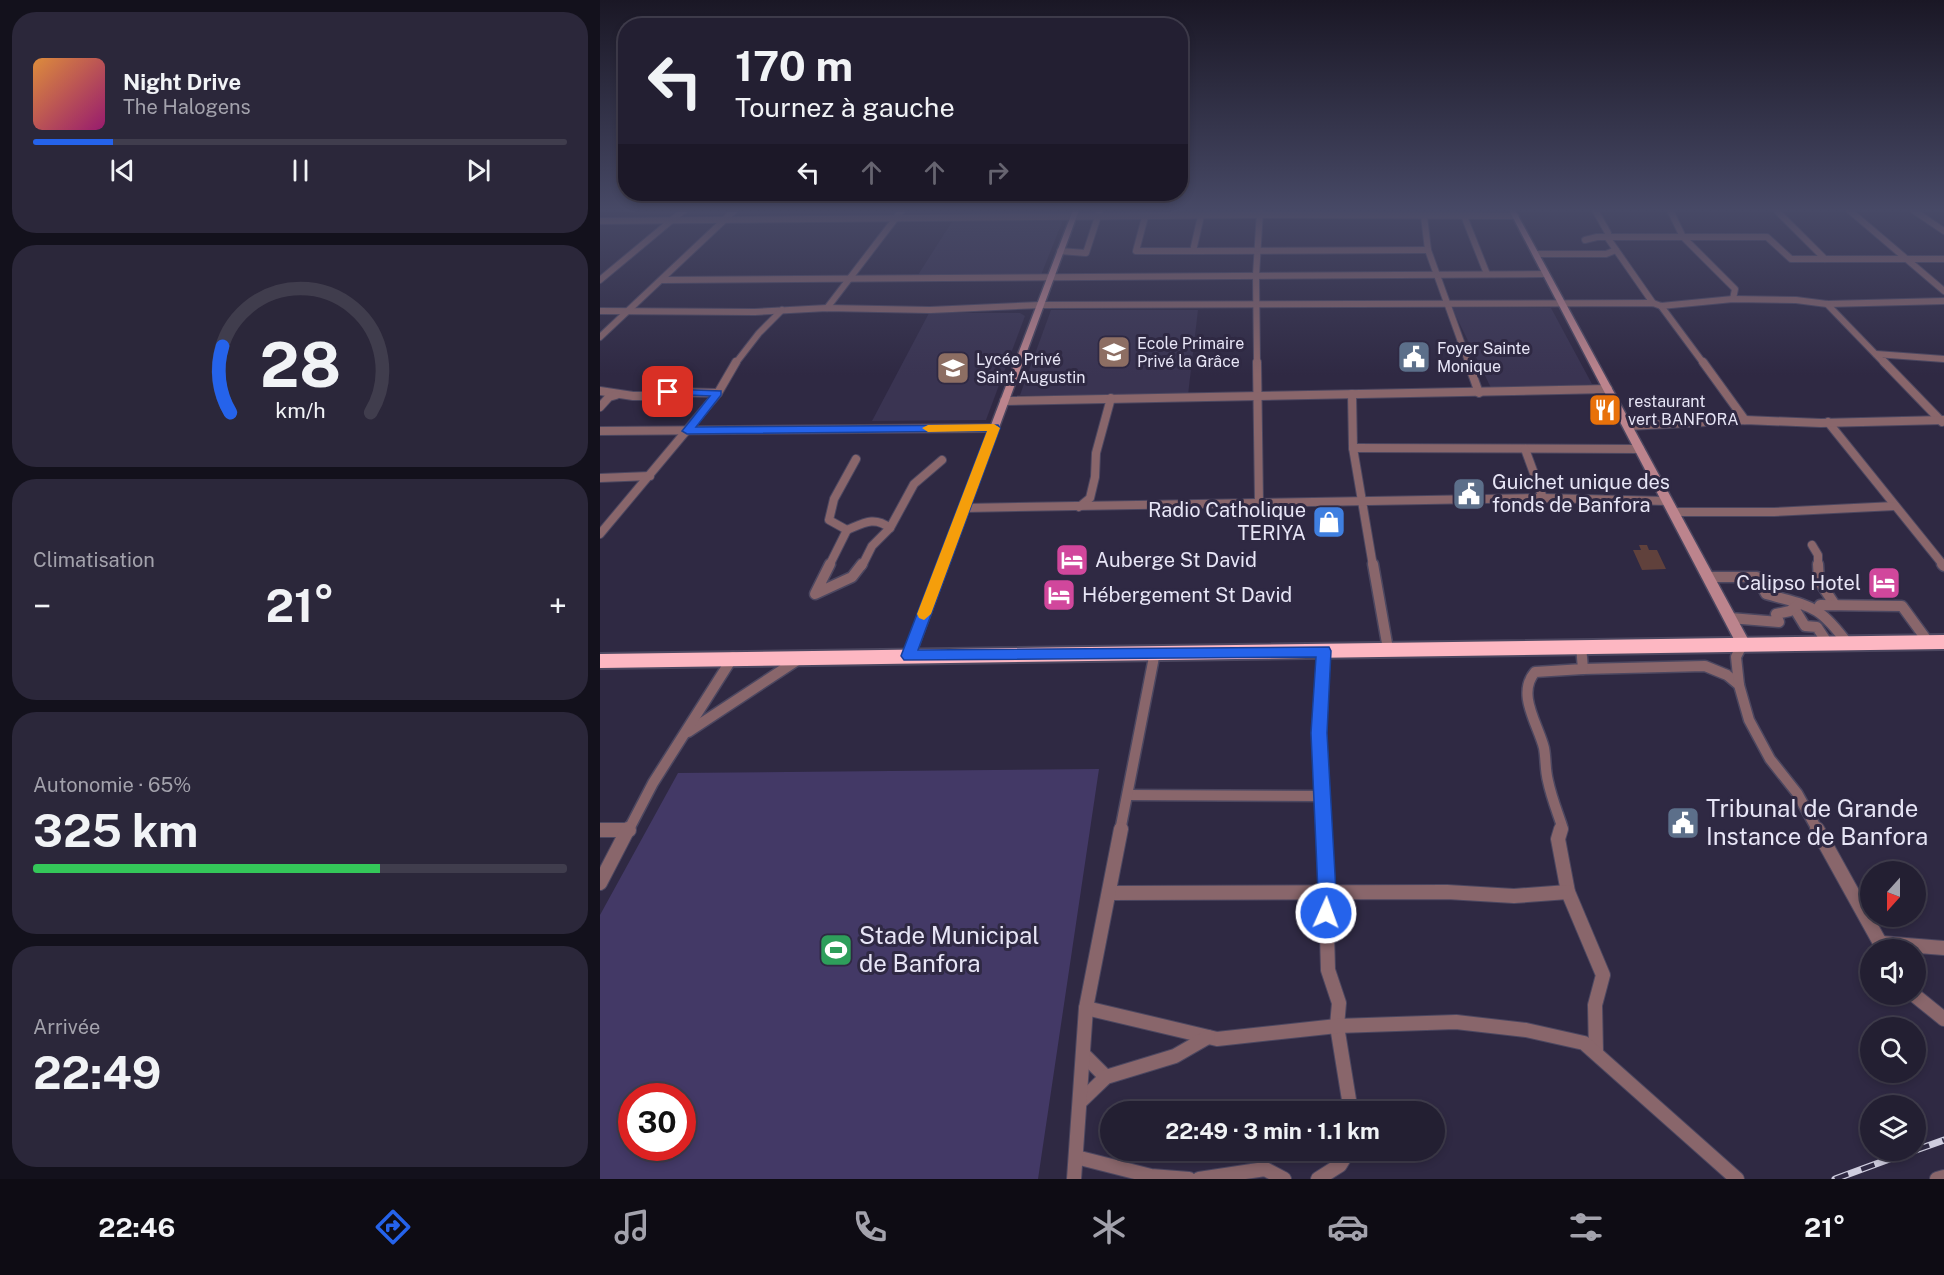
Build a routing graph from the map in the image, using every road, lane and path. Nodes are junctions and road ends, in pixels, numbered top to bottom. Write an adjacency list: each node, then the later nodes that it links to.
1 (618, 265): 18 (street)
2 (678, 265): 19 (street)
3 (858, 265): 17 (street)
4 (1055, 265): 16 (street)
5 (1256, 265): 15 (street)
6 (1434, 265): 12 (street)
7 (1483, 265): 13 (street)
8 (1542, 265): 14 (street)
9 (1627, 265): 23 (street)
10 (1708, 265): 21 (street)
11 (1916, 265): 20 (street)
12 (1437, 274): 13 (street); 15 (street); 24 (street)
13 (1487, 274): 14 (street)
14 (1546, 274): 25 (street)
15 (1256, 275): 16 (street); 28 (street)
16 (1051, 277): 17 (street); 27 (street)
17 (848, 278): 19 (street); 30 (street)
18 (600, 280)
19 (662, 280): 31 (street)
20 (1944, 291)
21 (1734, 295): 26 (street); 29 (street)
22 (1944, 302): 26 (street)
23 (1653, 303): 25 (street); 29 (street)
24 (1445, 304): 25 (street); 28 (street); 40 (street)
25 (1563, 304): 37 (street)
26 (1827, 304): 35 (street)
27 (1040, 305): 28 (street); 30 (street); 45 (street)
28 (1257, 306): 43 (street)
29 (1661, 306): 47 (street)
30 (827, 308): 32 (street)
31 (626, 310): 32 (street); 33 (street); 34 (street)
32 (782, 310): 39 (street)
33 (600, 311)
34 (600, 337)
35 (1876, 354): 36 (street); 48 (street)
36 (1944, 359)
37 (1608, 389): 40 (street); 50 (street)
38 (600, 391): 42 (street)
39 (718, 393): 42 (street); 53 (street)
40 (1479, 393): 41 (street)
41 (1352, 394): 43 (street); 54 (street)
42 (616, 395): 46 (street)
43 (1257, 395): 44 (street); 64 (street)
44 (1111, 398): 45 (street); 66 (street)
45 (1004, 401): 51 (street)
46 (600, 407)
47 (1746, 420): 49 (street); 50 (street)
48 (1943, 421): 49 (street)
49 (1828, 422): 65 (street)
50 (1628, 426): 56 (street)
51 (994, 428): 53 (street); 67 (street)
52 (600, 431): 53 (street)
53 (687, 431): 59 (street)
54 (1353, 448): 55 (street); 62 (street)
55 (1526, 449): 56 (street); 61 (street)
56 (1640, 449): 63 (street)
57 (856, 459): 70 (street)
58 (942, 460): 69 (street)
59 (650, 476): 60 (street); 71 (street)
60 (600, 478)
61 (1544, 498): 62 (street); 63 (street)
62 (1364, 501): 64 (street); 84 (street)
63 (1668, 501): 68 (street)
64 (1259, 503): 66 (street)
65 (1895, 506): 68 (street); 73 (street)
66 (1079, 507): 67 (street)
67 (964, 508): 87 (street)
68 (1674, 512): 74 (street)
69 (890, 528): 70 (street); 70 (street)
70 (846, 530)
71 (600, 534)
72 (1812, 545): 75 (street)
73 (1944, 566)
74 (1708, 577): 76 (street); 78 (street)
75 (1835, 605): 77 (street); 80 (street)
76 (1797, 606): 77 (street); 78 (street); 81 (street)
77 (1818, 609): 82 (street)
78 (1730, 618): 79 (street)
79 (1743, 643): 81 (highway); 83 (highway); 92 (street)
80 (1936, 643): 82 (highway)
81 (1828, 644): 82 (highway)
82 (1848, 644)
83 (1581, 646): 84 (highway); 91 (street)
84 (1388, 649): 85 (highway)
85 (1324, 651): 86 (highway); 95 (street)
86 (1155, 652): 87 (highway); 94 (street)
87 (909, 656): 89 (highway)
88 (733, 657): 89 (highway); 90 (highway); 93 (street)
89 (802, 657): 93 (street)
90 (600, 661)
91 (1583, 669): 92 (street); 100 (street)
92 (1739, 685): 102 (street)
93 (684, 735): 97 (street)
94 (1128, 795): 95 (street); 101 (street)
95 (1322, 796): 99 (street)
96 (600, 830): 97 (street)
97 (628, 830): 98 (street)
98 (600, 883)
99 (1327, 892): 100 (street); 101 (street); 108 (street)
100 (1568, 892): 110 (street)
101 (1109, 893): 106 (street)
102 (1879, 939)
103 (1926, 947): 104 (street)
104 (1944, 948)
105 (1926, 1005): 107 (street)
106 (1086, 1008): 109 (street); 111 (street)
107 (1944, 1019)
108 (1337, 1026): 109 (street); 110 (street); 113 (street)
109 (1208, 1037): 112 (street)
110 (1596, 1052): 123 (street)
111 (1083, 1054): 112 (street); 114 (street)
112 (1106, 1077): 114 (street)
113 (1349, 1101)
114 (1080, 1102): 115 (street)
115 (1076, 1157): 118 (street); 119 (street)
116 (1342, 1161): 122 (street)
117 (1944, 1177): 124 (street)
118 (1074, 1179)
119 (1189, 1179)
120 (1199, 1179): 121 (street)
121 (1284, 1179)
122 (1318, 1179)
123 (1737, 1179)
124 (1937, 1179)

